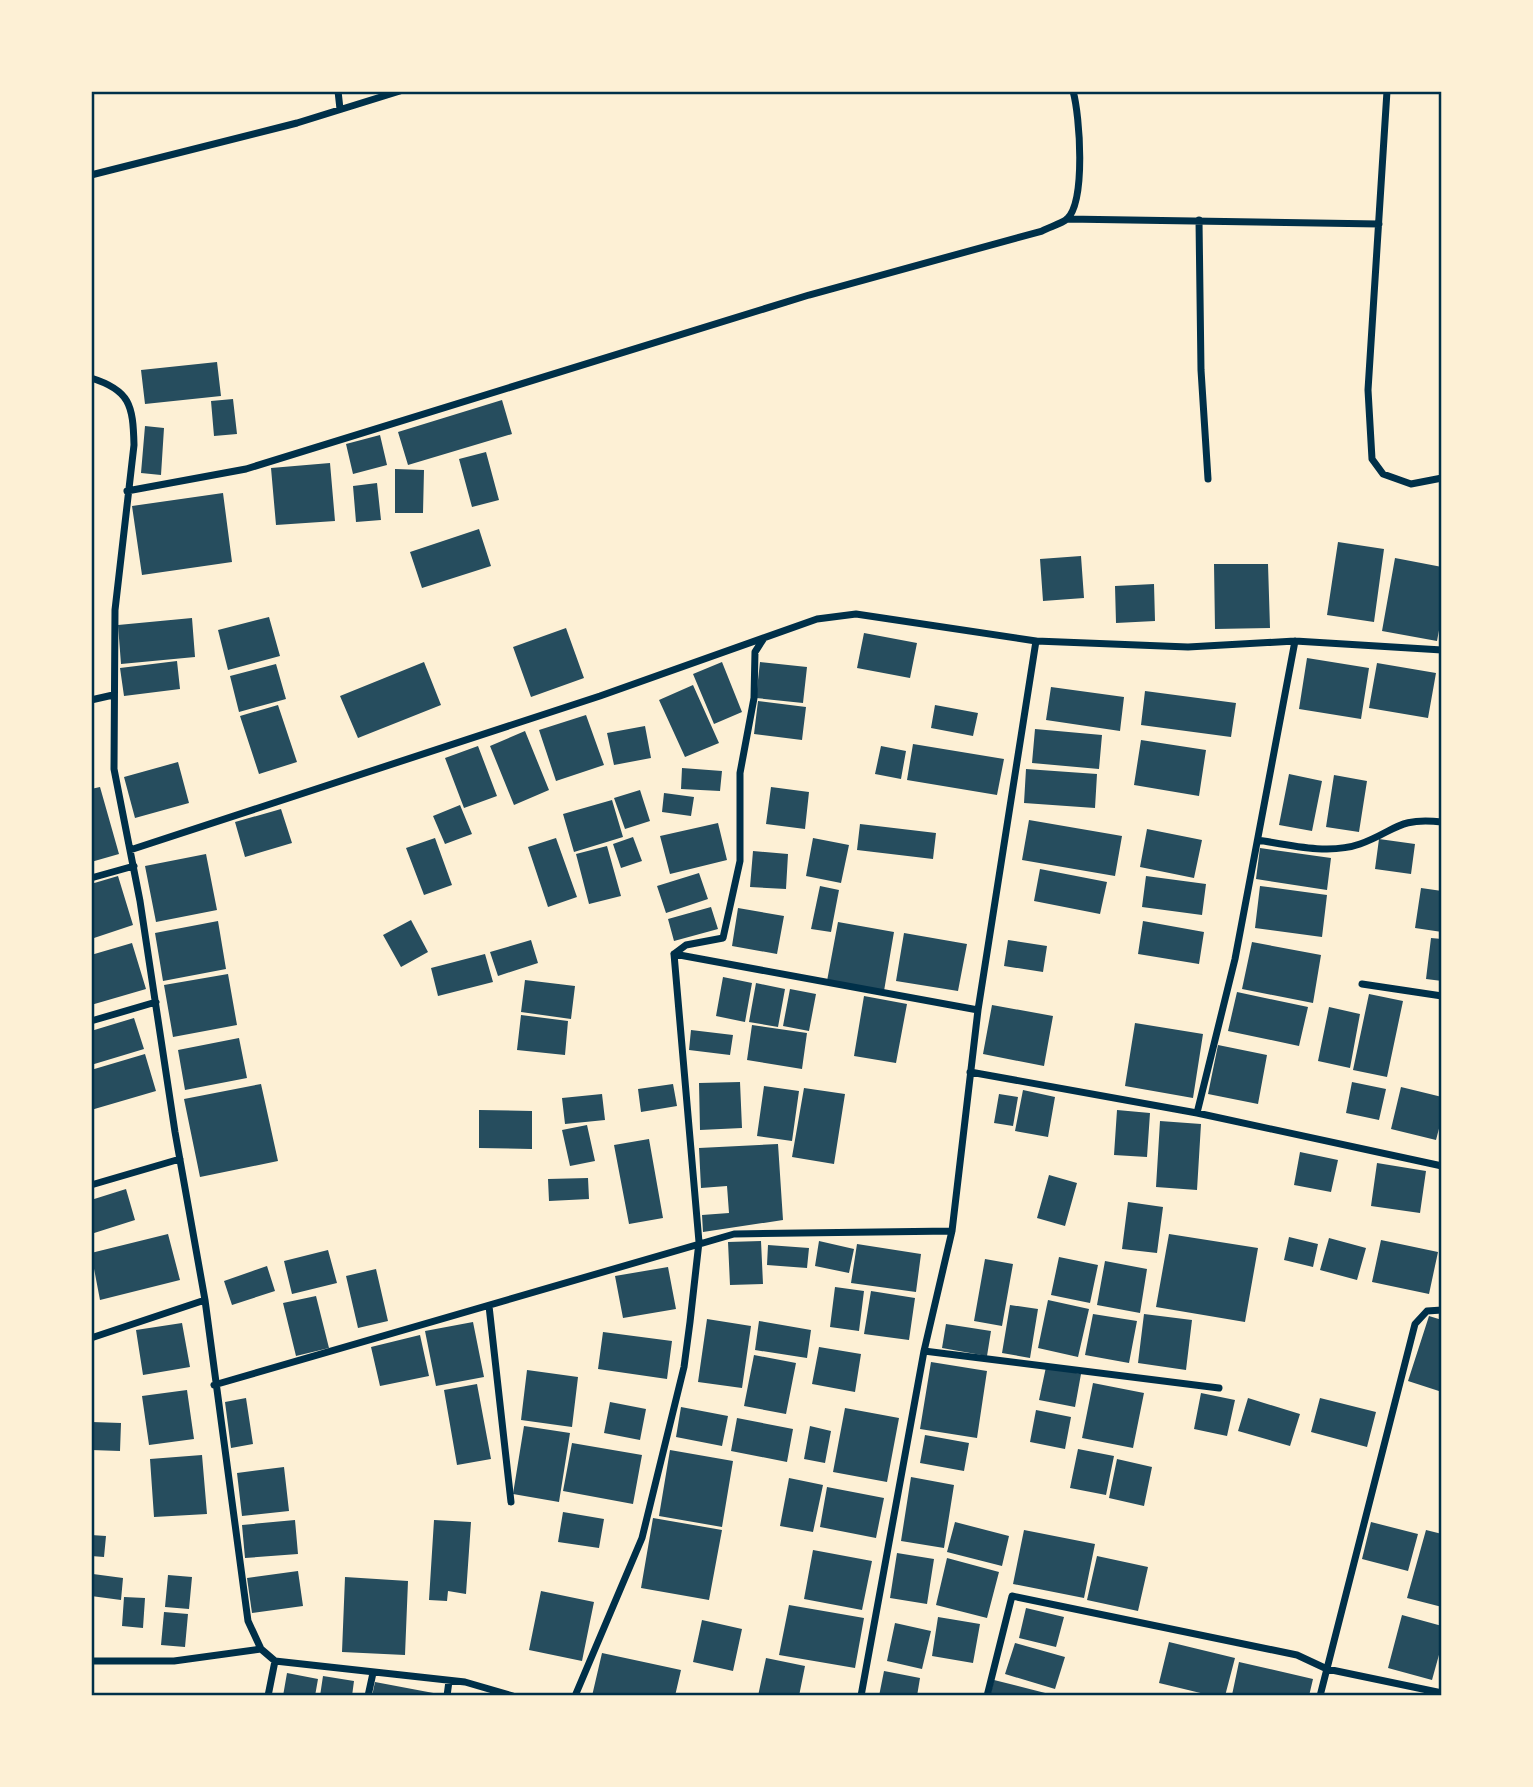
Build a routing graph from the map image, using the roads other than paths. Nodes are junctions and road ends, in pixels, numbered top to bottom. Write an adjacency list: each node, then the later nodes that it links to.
1 (338, 91): 5 (street)
2 (400, 91): 5 (street)
3 (1073, 91): 7 (street)
4 (1387, 91): 9 (street)
5 (340, 109): 6 (street)
6 (91, 175)
7 (1067, 219): 8 (street); 13 (street)
8 (1199, 220): 9 (street); 12 (street)
9 (1379, 224): 11 (street)
10 (91, 378): 13 (street)
11 (1442, 478)
12 (1208, 479)
13 (127, 491): 18 (street)
14 (764, 637): 15 (street); 22 (street); 25 (street)
15 (1036, 641): 16 (street); 29 (street)
16 (1295, 641): 17 (street); 21 (street)
17 (1442, 650)
18 (113, 695): 19 (street); 22 (street)
19 (91, 700)
20 (1442, 822): 21 (street)
21 (1258, 840): 32 (street)
22 (130, 850): 23 (street)
23 (134, 866): 24 (street); 28 (street)
24 (91, 878)
25 (674, 954): 29 (street); 37 (street)
26 (1362, 984): 27 (street)
27 (1442, 996)
28 (156, 1002): 30 (street); 33 (street)
29 (978, 1010): 31 (street)
30 (91, 1021)
31 (970, 1072): 32 (street); 36 (street)
32 (1197, 1113): 34 (street)
33 (180, 1159): 35 (street); 38 (street)
34 (1442, 1166)
35 (91, 1185)
36 (952, 1231): 37 (street); 42 (street)
37 (698, 1242): 39 (street); 57 (street)
38 (205, 1300): 41 (street); 43 (street)
39 (489, 1306): 43 (street); 45 (street)
40 (1442, 1310): 49 (street)
41 (91, 1338)
42 (924, 1351): 44 (street); 58 (street)
43 (214, 1385): 46 (street)
44 (1219, 1388)
45 (511, 1502)
46 (261, 1649): 47 (street); 48 (street)
47 (91, 1661)
48 (275, 1661): 50 (street); 53 (street)
49 (1327, 1669): 52 (street); 59 (street); 60 (street)
50 (373, 1673): 51 (street); 54 (street)
51 (449, 1681): 55 (street); 56 (street)
52 (1442, 1693)
53 (268, 1696)
54 (368, 1696)
55 (447, 1696)
56 (513, 1696)
57 (575, 1696)
58 (861, 1696)
59 (987, 1696)
60 (1320, 1696)

